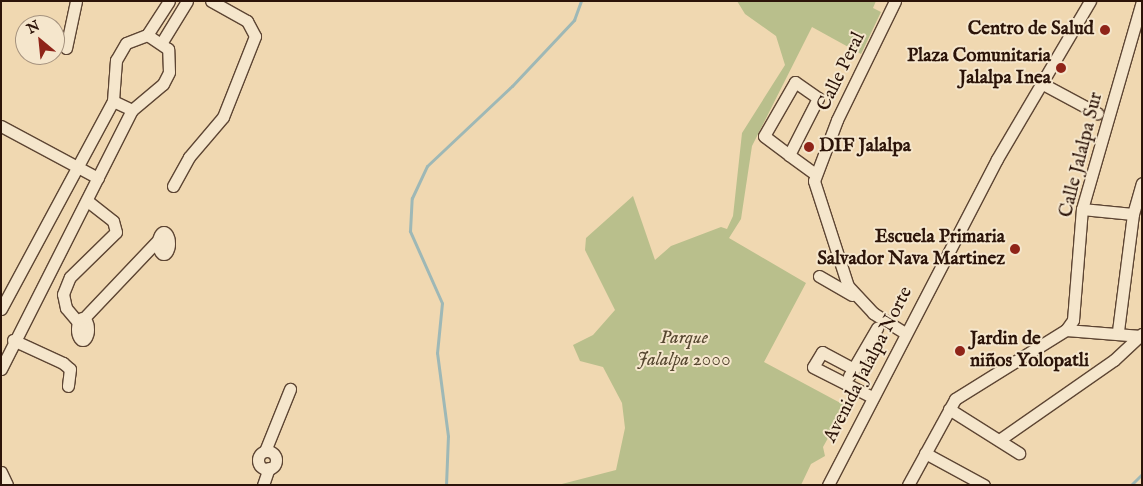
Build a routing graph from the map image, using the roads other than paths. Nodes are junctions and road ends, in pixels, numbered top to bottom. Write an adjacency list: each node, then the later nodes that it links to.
1 (76, 1): 10 (street)
2 (169, 1): 8 (street)
3 (186, 1): 9 (street)
4 (211, 1): 21 (street)
5 (895, 1): 18 (street, Calle Peral)
6 (1090, 1): 11 (street, Avenida Jalalpa Norte)
7 (1142, 1): 23 (street, Calle Jalalpa Sur)
8 (147, 36): 9 (street); 12 (street)
9 (162, 42): 13 (street)
10 (66, 48)
11 (1041, 83): 14 (street); 32 (street, Avenida Jalalpa Norte)
12 (113, 101): 13 (street); 17 (street)
13 (132, 110): 19 (street)
14 (1096, 113)
15 (1, 126): 17 (street)
16 (789, 155): 16 (street); 18 (street)
17 (78, 168): 19 (street); 28 (street)
18 (814, 173): 27 (street)
19 (98, 178): 22 (street)
20 (1142, 183): 24 (street)
21 (173, 186)
22 (87, 201): 25 (street); 34 (street)
23 (1082, 209): 24 (street); 30 (street, Calle Jalalpa Sur)
24 (1133, 214): 31 (street)
25 (158, 240)
26 (819, 276): 27 (street)
27 (857, 298): 32 (street)
28 (1, 309)
29 (877, 328): 36 (street)
30 (1066, 330): 31 (street); 41 (street)
31 (1118, 331): 33 (street)
32 (905, 332): 40 (street, Avenida Jalalpa Norte)
33 (1141, 335): 42 (street)
34 (13, 340): 35 (street); 38 (street)
35 (1, 369)
36 (854, 369): 37 (street); 37 (street)
37 (845, 384): 40 (street)
38 (68, 386)
39 (290, 389): 47 (street)
40 (872, 397): 48 (street, Avenida Jalalpa Norte)
41 (949, 408): 42 (street); 43 (street)
42 (1002, 438): 44 (street)
43 (924, 453): 49 (street); 50 (street)
44 (1020, 453)
45 (1, 472): 46 (street)
46 (7, 485)
47 (263, 485)
48 (828, 485)
49 (908, 485)
50 (984, 485)

